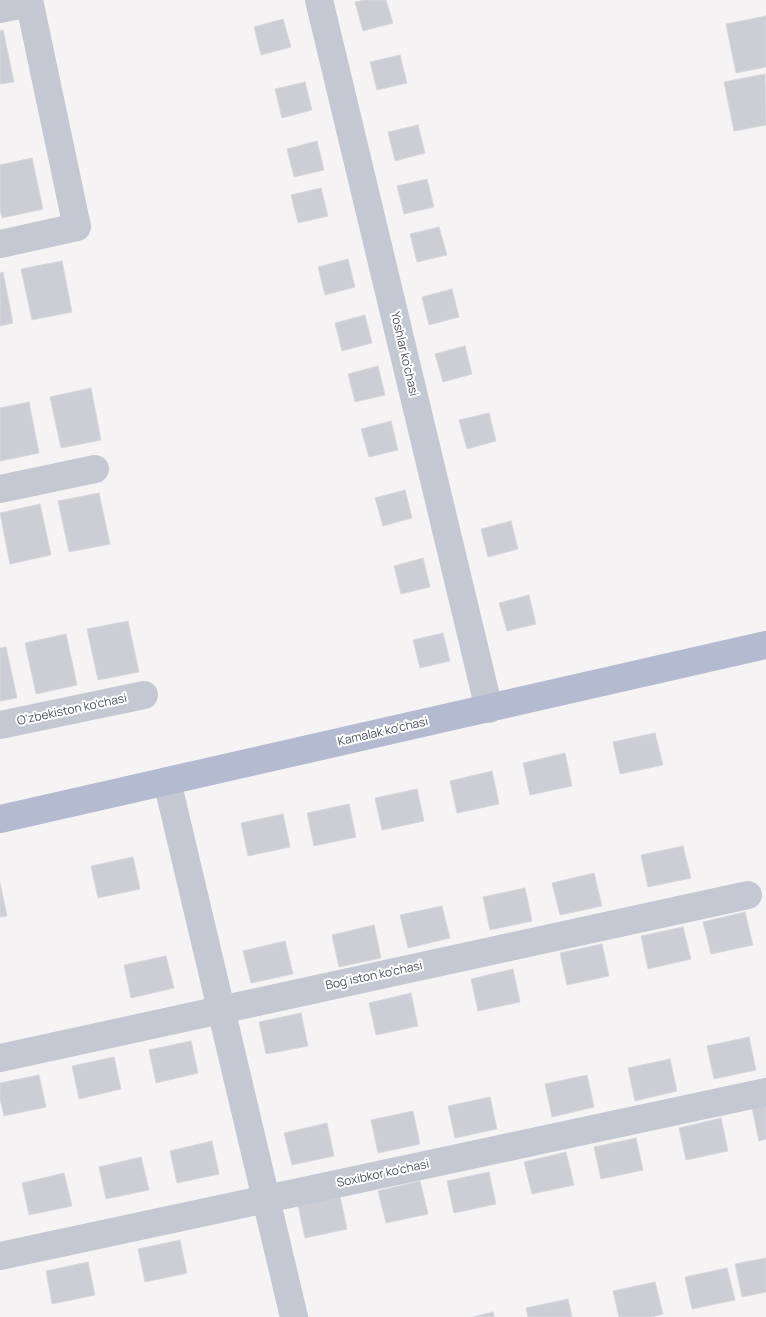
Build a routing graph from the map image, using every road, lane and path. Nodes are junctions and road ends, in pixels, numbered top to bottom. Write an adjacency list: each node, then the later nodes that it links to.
1 (319, 0): 9 (street, Yoshlar ko'chasi)
2 (29, 2): 3 (street); 4 (street)
3 (0, 9)
4 (0, 244)
5 (95, 468): 6 (street)
6 (0, 489)
7 (766, 646): 9 (main road, Kamalak ko'chasi)
8 (144, 695): 10 (street, O'zbekiston ko'chasi)
9 (489, 708): 11 (main road, Kamalak ko'chasi)
10 (0, 725)
11 (167, 781): 12 (main road, Kamalak ko'chasi); 14 (street)
12 (0, 819)
13 (748, 895): 14 (street, Bog'iston ko'chasi)
14 (221, 1010): 15 (street, Bog'iston ko'chasi); 17 (street)
15 (0, 1058)
16 (766, 1092): 17 (street, Soxibkor ko'chasi)
17 (266, 1199): 18 (street, Soxibkor ko'chasi); 19 (street)
18 (0, 1256)
19 (294, 1317)

